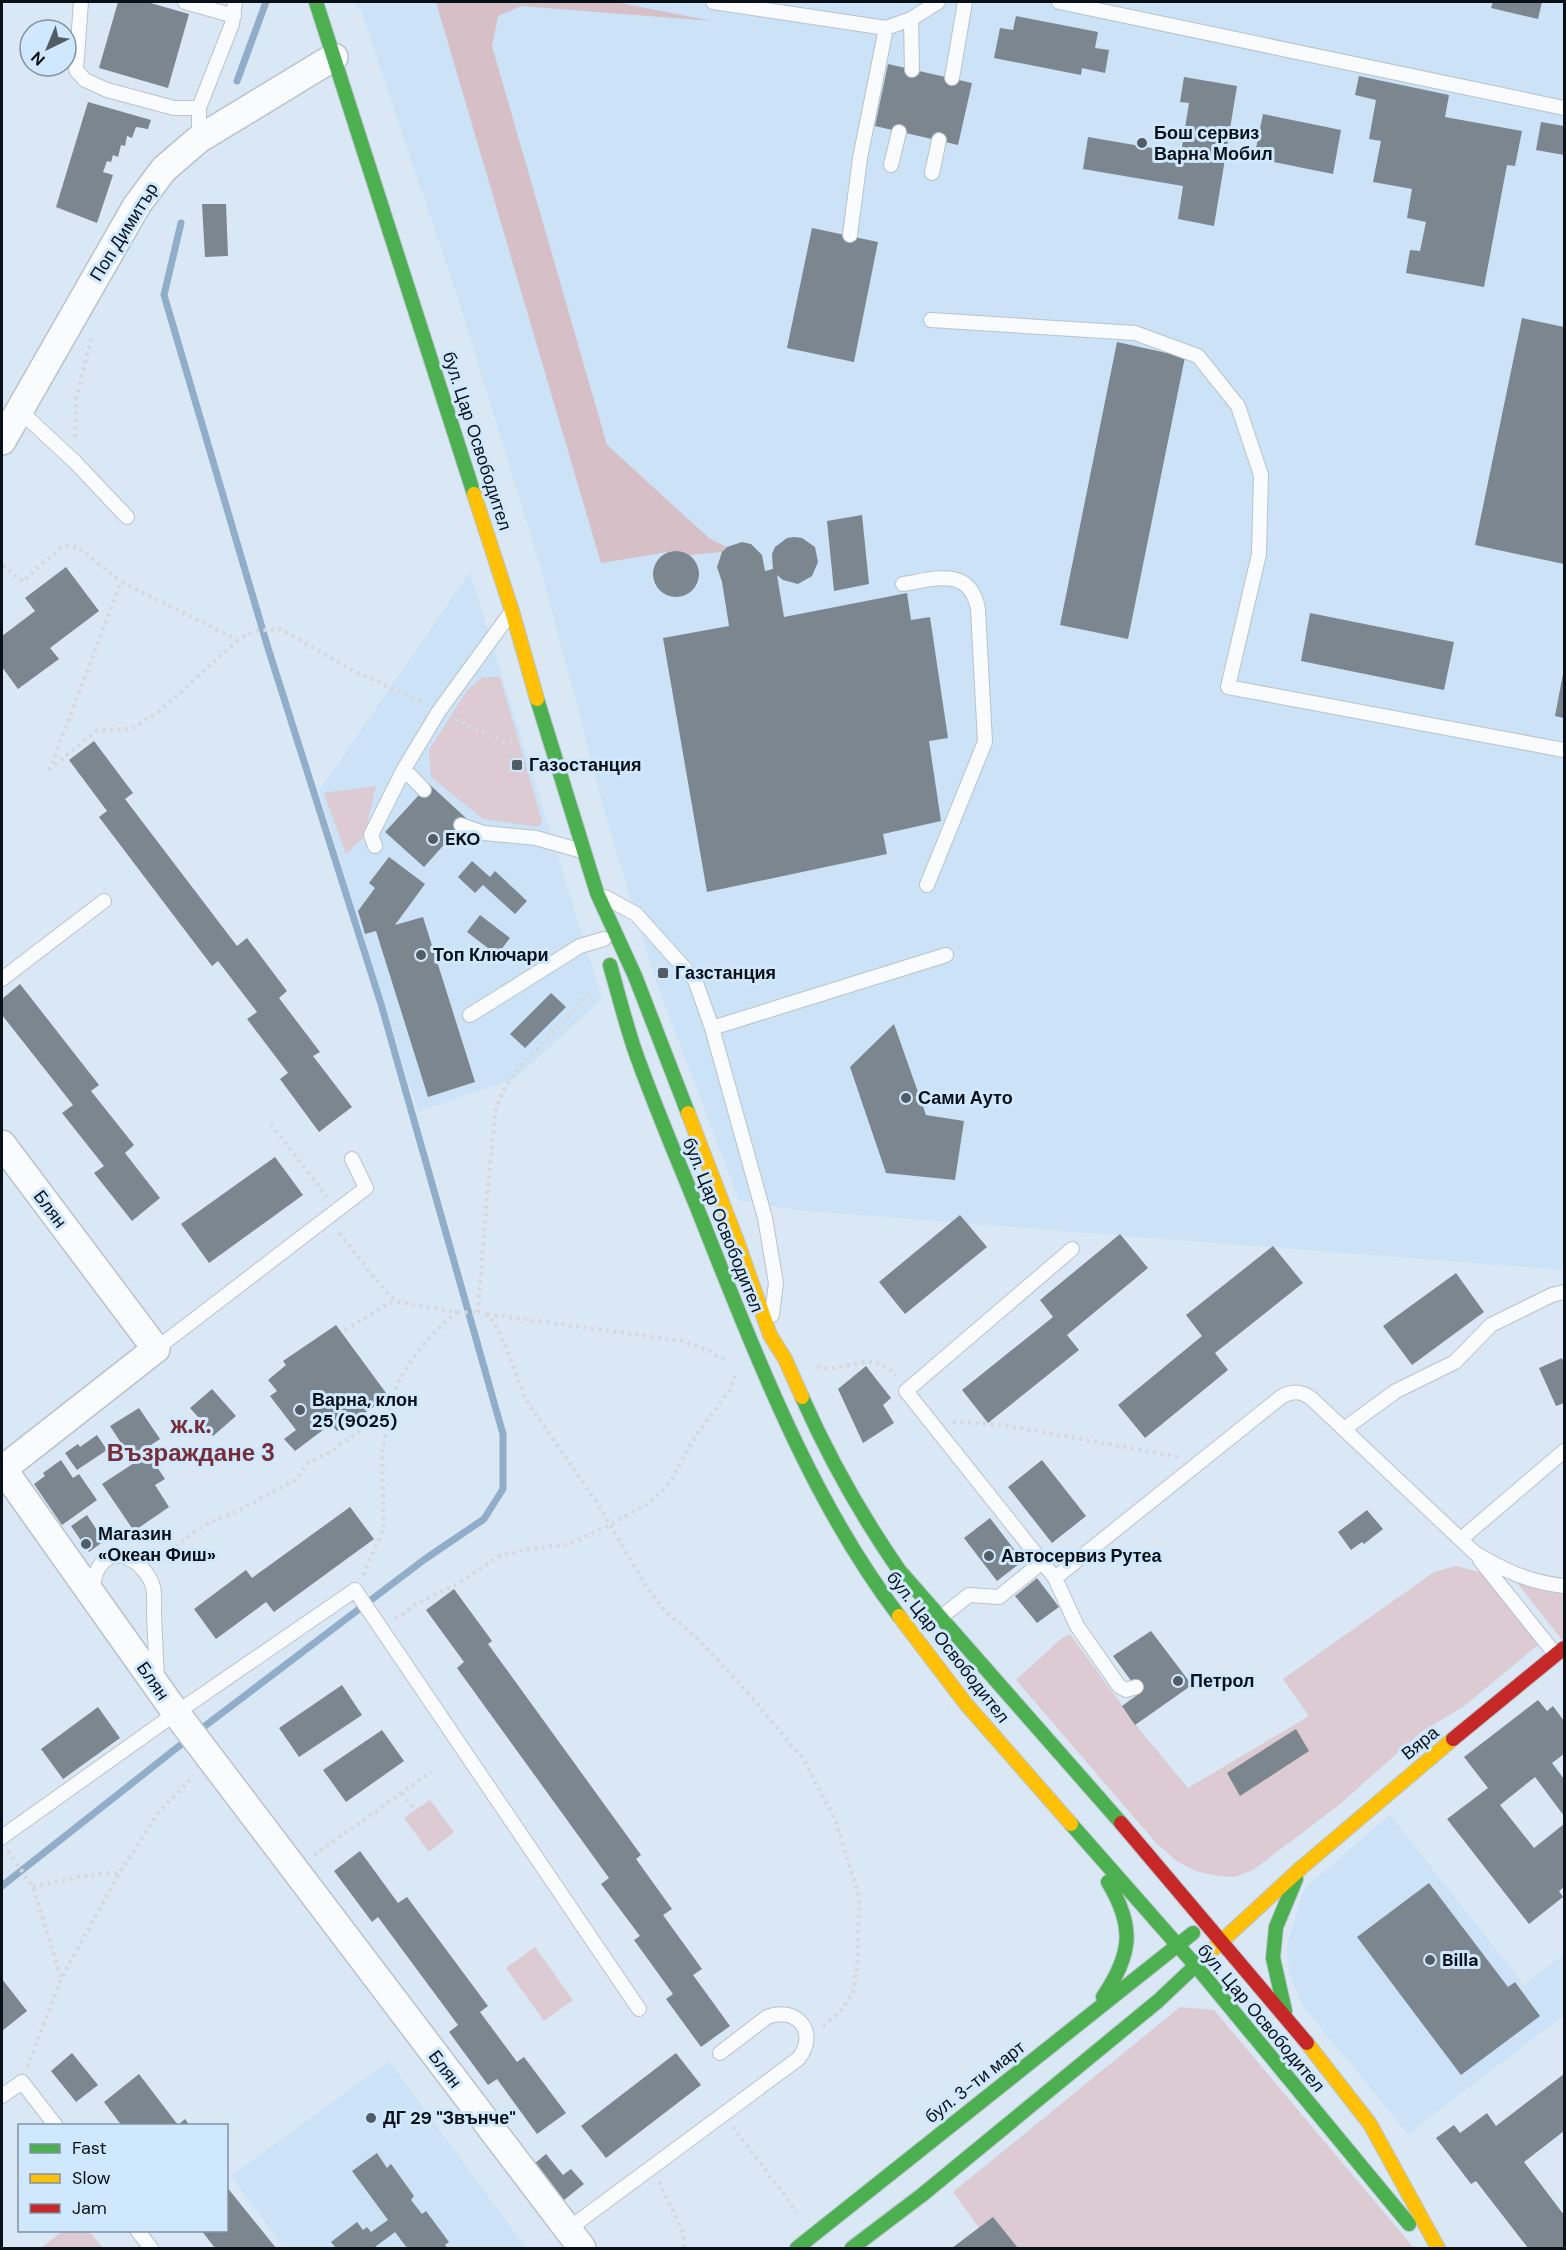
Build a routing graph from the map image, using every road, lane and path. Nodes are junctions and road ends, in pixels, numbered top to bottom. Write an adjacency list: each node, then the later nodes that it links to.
1 (185, 2): 8 (lane)
2 (316, 2): 11 (main road, бул. Цар Освободител)
3 (713, 2): 10 (lane)
4 (938, 2): 9 (lane)
5 (965, 2): 13 (lane)
6 (1059, 2): 15 (lane)
7 (83, 3): 14 (lane)
8 (235, 9): 14 (lane)
9 (911, 18): 10 (lane); 12 (lane)
10 (886, 28): 21 (lane)
11 (334, 57): 17 (street, Поп Димитър); 31 (main road, бул. Цар Освободител)
12 (912, 70)
13 (952, 78)
14 (198, 108): 17 (lane)
15 (1564, 108)
16 (899, 132): 19 (lane)
17 (199, 139): 24 (street, Поп Димитър)
18 (939, 140): 20 (lane)
19 (891, 165)
20 (932, 173)
21 (850, 235)
22 (931, 320): 35 (lane)
23 (94, 332): 26 (path)
24 (19, 410): 25 (street, Поп Димитър); 26 (lane)
25 (2, 441)
26 (75, 462): 27 (lane)
27 (127, 516)
28 (3, 565): 29 (path)
29 (121, 582): 32 (path); 32 (path)
30 (903, 584): 41 (lane)
31 (512, 611): 33 (lane); 34 (main road, бул. Цар Освободител)
32 (238, 640): 33 (path)
33 (439, 711): 34 (path); 36 (lane)
34 (546, 729): 40 (main road, бул. Цар Освободител)
35 (1564, 750)
36 (404, 769): 37 (lane); 39 (lane)
37 (424, 790)
38 (461, 825): 40 (lane)
39 (375, 846)
40 (584, 852): 42 (main road, бул. Цар Освободител)
41 (927, 885)
42 (597, 893): 44 (main road, бул. Цар Освободител); 49 (lane); 61 (main road, бул. Цар Освободител)
43 (104, 901): 47 (lane)
44 (604, 939): 46 (main road, бул. Цар Освободител); 48 (lane)
45 (946, 955): 49 (lane)
46 (611, 970): 58 (path); 65 (main road, бул. Цар Освободител)
47 (2, 979)
48 (470, 1015)
49 (712, 1028): 61 (lane)
50 (271, 1124): 53 (path)
51 (2, 1144): 62 (street, Блян)
52 (352, 1159): 53 (lane)
53 (332, 1214): 56 (path); 62 (lane)
54 (1072, 1249): 66 (lane)
55 (1564, 1292): 69 (lane)
56 (398, 1302): 57 (path); 60 (path)
57 (457, 1312): 58 (path); 67 (path)
58 (477, 1313): 59 (path)
59 (485, 1314): 64 (path); 72 (path)
60 (345, 1330)
61 (770, 1335): 63 (main road, бул. Цар Освободител)
62 (156, 1349): 78 (street, Блян)
63 (784, 1359): 66 (path); 82 (main road, бул. Цар Освободител)
64 (740, 1364): 65 (path); 72 (path)
65 (761, 1368): 93 (main road, бул. Цар Освободител)
66 (906, 1391): 68 (lane)
67 (389, 1410): 76 (path); 80 (path)
68 (928, 1419): 71 (path); 75 (lane)
69 (1344, 1429): 71 (lane); 73 (lane)
70 (1564, 1450): 73 (lane)
71 (1201, 1461): 77 (lane)
72 (610, 1525): 81 (path); 109 (path)
73 (1461, 1539): 74 (lane)
74 (1475, 1553): 79 (lane); 83 (lane)
75 (1042, 1562): 77 (lane); 82 (lane)
76 (147, 1573): 78 (lane); 86 (lane)
77 (1055, 1578): 84 (lane)
78 (91, 1580): 86 (street, Блян)
79 (1564, 1586)
80 (355, 1590): 81 (lane); 88 (lane)
81 (373, 1618): 106 (lane)
82 (940, 1618): 101 (main road, бул. Цар Освободител)
83 (1562, 1657): 96 (main road, Вяра)
84 (1103, 1662): 85 (lane); 87 (lane)
85 (1119, 1664)
86 (158, 1687): 88 (street, Блян)
87 (1136, 1687)
88 (180, 1718): 89 (street, Блян); 94 (lane)
89 (206, 1753): 97 (street, Блян); 98 (path)
90 (431, 1772): 91 (path)
91 (402, 1793): 92 (path); 97 (path)
92 (415, 1810)
93 (1069, 1823): 103 (main road, бул. Цар Освободител); 108 (main road)
94 (2, 1837)
95 (8, 1851): 100 (path)
96 (1301, 1868): 99 (main road, Вяра); 102 (main road, Вяра); 107 (main road)
97 (294, 1869): 118 (street, Блян)
98 (120, 1872): 100 (path); 105 (path)
99 (1269, 1881)
100 (33, 1887): 105 (path)
101 (1211, 1919): 102 (main road, бул. Цар Освободител); 103 (main road)
102 (1222, 1941): 104 (main road); 107 (main road, бул. Цар Освободител)
103 (1177, 1946): 104 (main road, бул. Цар Освободител); 108 (main road, бул. 3-ти март)
104 (1196, 1966): 122 (main road); 123 (main road, бул. Цар Освободител)
105 (61, 1979): 111 (path)
106 (639, 2009)
107 (1286, 2016): 124 (main road, бул. Цар Освободител)
108 (1084, 2021): 117 (main road, бул. 3-ти март)
109 (807, 2036): 110 (lane); 113 (lane)
110 (720, 2053)
111 (22, 2082): 112 (lane); 114 (lane)
112 (2, 2096)
113 (723, 2115): 115 (lane); 117 (path)
114 (54, 2124)
115 (652, 2168): 118 (lane); 120 (path)
116 (139, 2232): 119 (lane)
117 (814, 2234): 121 (main road, бул. 3-ти март)
118 (575, 2239)
119 (151, 2248)
120 (684, 2248)
121 (797, 2248)
122 (852, 2248)
123 (1430, 2248)
124 (1438, 2248)

